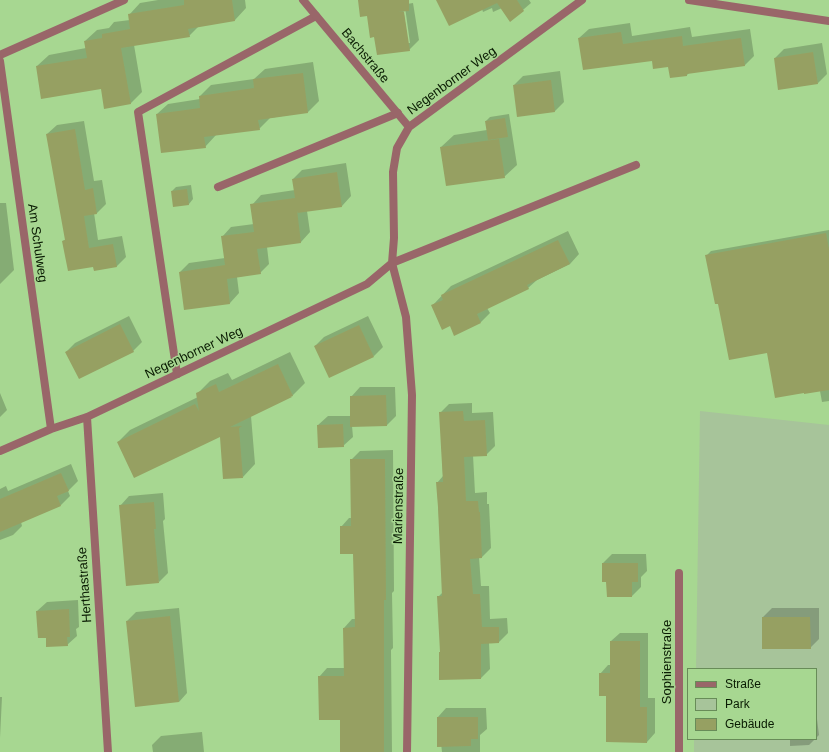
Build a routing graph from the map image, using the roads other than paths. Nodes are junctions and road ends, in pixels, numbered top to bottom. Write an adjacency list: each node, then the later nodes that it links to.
1 (124, 0): 7 (street)
2 (303, 0): 5 (street, Bachstraße)
3 (582, 0): 10 (street, Negenborner Weg)
4 (689, 0): 6 (street)
5 (316, 16): 9 (street, Bachstraße); 14 (street)
6 (829, 21)
7 (0, 56)
8 (0, 61): 16 (street, Am Schulweg)
9 (398, 113): 10 (street, Bachstraße); 12 (street)
10 (409, 127): 13 (street, Negenborner Weg)
11 (636, 165): 13 (street, Negenborner Weg)
12 (218, 187)
13 (392, 263): 14 (street, Negenborner Weg); 20 (street, Marienstraße)
14 (177, 374): 15 (street, Negenborner Weg)
15 (87, 417): 16 (street, Negenborner Weg); 19 (street, Herthastraße)
16 (51, 429): 17 (street, Negenborner Weg)
17 (0, 451)
18 (679, 573): 21 (street, Sophienstraße)
19 (108, 752)
20 (407, 752)
21 (679, 752)

